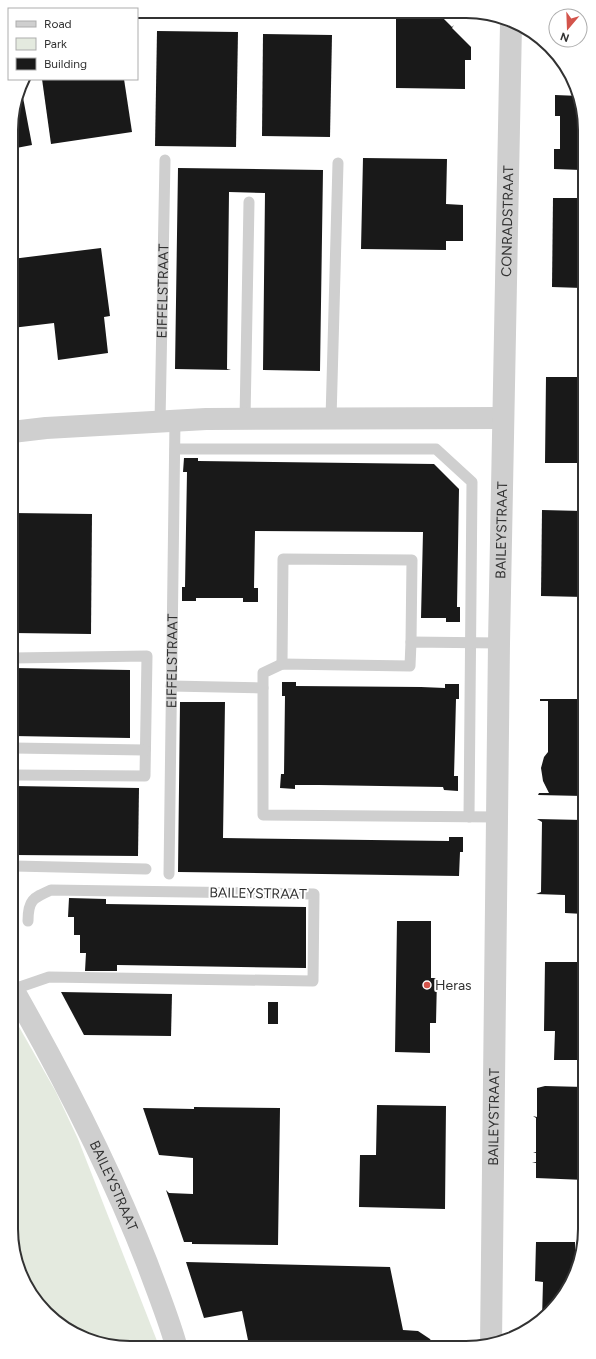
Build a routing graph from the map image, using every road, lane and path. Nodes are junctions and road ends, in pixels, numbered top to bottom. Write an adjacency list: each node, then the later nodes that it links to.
1 (511, 28): 5 (street, CONRADSTRAAT)
2 (165, 160): 8 (lane, EIFFELSTRAAT)
3 (338, 163): 7 (lane)
4 (249, 202): 6 (lane)
5 (502, 418): 7 (street); 13 (street, BAILEYSTRAAT)
6 (245, 419): 7 (street); 8 (street)
7 (331, 419)
8 (168, 421): 9 (street); 10 (lane, EIFFELSTRAAT)
9 (18, 431)
10 (175, 448): 12 (lane, BAILEYSTRAAT); 16 (lane, EIFFELSTRAAT)
11 (411, 642): 12 (lane); 15 (lane); 15 (lane)
12 (470, 643): 13 (lane); 21 (lane, BAILEYSTRAAT)
13 (499, 643): 22 (street, BAILEYSTRAAT)
14 (18, 658): 19 (lane)
15 (282, 664): 17 (lane)
16 (171, 686): 17 (lane); 25 (lane, EIFFELSTRAAT)
17 (263, 688): 21 (lane)
18 (18, 748): 19 (lane)
19 (145, 750): 20 (lane)
20 (18, 775)
21 (469, 817): 22 (lane)
22 (496, 818): 29 (street, BAILEYSTRAAT)
23 (18, 866): 24 (lane)
24 (146, 869)
25 (169, 874)
26 (28, 922): 27 (lane, BAILEYSTRAAT)
27 (18, 989)
28 (18, 997): 30 (street, BAILEYSTRAAT)
29 (491, 1338)
30 (175, 1341)

